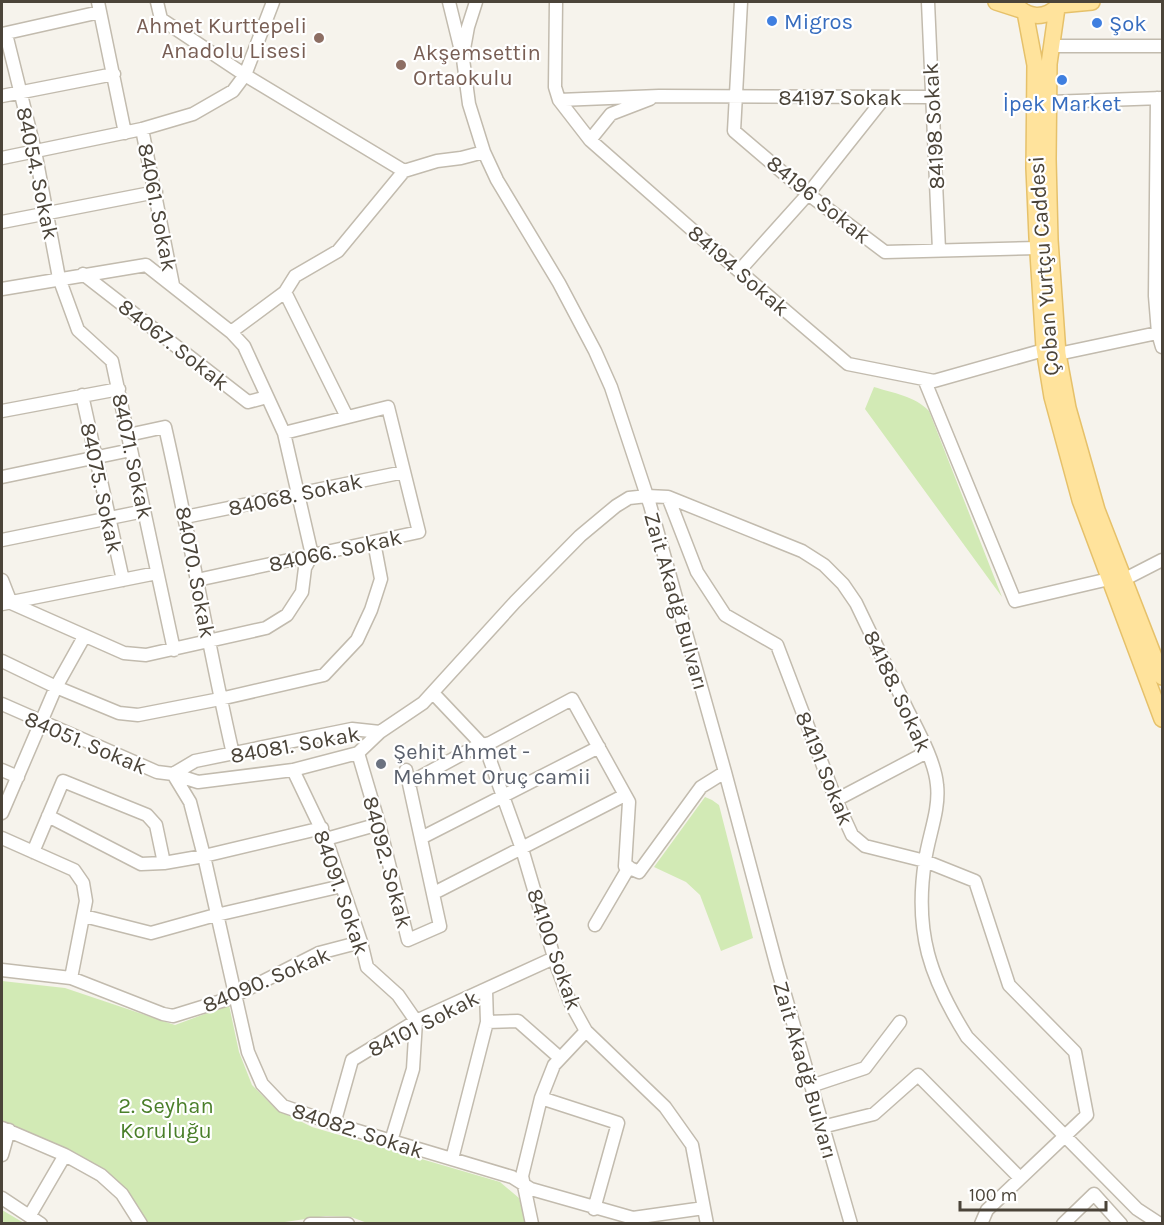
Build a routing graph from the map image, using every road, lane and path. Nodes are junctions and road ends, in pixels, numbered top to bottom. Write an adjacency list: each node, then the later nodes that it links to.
1 (157, 2): 18 (street)
2 (273, 2): 18 (street)
3 (449, 2): 16 (street, Zait Akadğ Bulvarı)
4 (476, 2): 16 (street)
5 (556, 2): 25 (street)
6 (741, 2): 22 (street, 84196 Sokak)
7 (928, 2): 23 (street, 84198 Sokak)
8 (996, 2): 12 (main road)
9 (1092, 2): 10 (main road)
10 (1059, 5): 12 (main road); 14 (main road, Çoban Yurtçu Caddesi)
11 (99, 7): 13 (street); 17 (street, 84061. Sokak)
12 (1020, 8): 38 (main road, Çoban Yurtçu Caddesi)
13 (4, 34): 19 (street, 84054. Sokak)
14 (1052, 46): 15 (street); 26 (main road, Çoban Yurtçu Caddesi)
15 (1162, 46)
16 (463, 59): 31 (street, Zait Akadğ Bulvarı)
17 (114, 74): 19 (street); 28 (street, 84061. Sokak)
18 (245, 75): 27 (street); 33 (street)
19 (20, 92): 20 (street); 30 (street, 84054. Sokak)
20 (2, 96)
21 (659, 96): 22 (street, 84197 Sokak); 25 (street, 84197 Sokak); 29 (street)
22 (736, 97): 23 (street, 84197 Sokak); 35 (street, 84196 Sokak)
23 (932, 97): 35 (street, 84197 Sokak); 39 (street, 84198 Sokak)
24 (1160, 98): 26 (street); 47 (street)
25 (559, 100): 29 (street, 84194 Sokak)
26 (1049, 102): 49 (main road, Çoban Yurtçu Caddesi)
27 (142, 129): 28 (street); 34 (street, 84061. Sokak)
28 (125, 133): 30 (street)
29 (590, 140): 40 (street, 84194 Sokak)
30 (35, 151): 32 (street); 36 (street, 84054. Sokak)
31 (484, 152): 33 (street); 63 (street, Zait Akadğ Bulvarı)
32 (2, 158)
33 (404, 171): 45 (street)
34 (156, 192): 36 (street); 43 (street, 84061. Sokak)
35 (808, 194): 39 (street, 84196 Sokak); 40 (street)
36 (47, 214): 37 (street); 42 (street, 84054. Sokak)
37 (2, 222)
38 (1038, 248): 39 (street, 84196 Sokak); 49 (main road, Çoban Yurtçu Caddesi)
39 (939, 250)
40 (739, 271): 50 (street, 84194 Sokak)
41 (83, 274): 42 (street); 43 (street); 53 (street, 84067. Sokak)
42 (59, 278): 44 (street); 51 (street, 84071. Sokak)
43 (173, 285): 46 (street)
44 (2, 289)
45 (285, 292): 46 (street); 55 (street)
46 (231, 332): 53 (street)
47 (1160, 332): 48 (street); 49 (street, 84194 Sokak)
48 (1162, 347)
49 (1051, 352): 50 (street, 84194 Sokak); 73 (main road, Çoban Yurtçu Caddesi)
50 (924, 379): 73 (street)
51 (118, 389): 52 (street); 57 (street, 84071. Sokak)
52 (82, 395): 54 (street); 59 (street, 84075. Sokak)
53 (267, 397): 56 (street)
54 (2, 411)
55 (347, 417): 56 (street, 84066. Sokak); 60 (street, 84066. Sokak)
56 (284, 433): 62 (street)
57 (129, 435): 58 (street, 84071. Sokak); 66 (street, 84070. Sokak)
58 (131, 450): 59 (street); 65 (street, 84071. Sokak)
59 (96, 458): 61 (street); 67 (street, 84075. Sokak)
60 (404, 472): 62 (street, 84068. Sokak); 69 (street, 84066. Sokak)
61 (2, 477)
62 (298, 492): 66 (street, 84068. Sokak); 70 (street)
63 (647, 496): 64 (street, 84188. Sokak); 84 (street, 84188. Sokak); 98 (street, Zait Akadğ Bulvarı)
64 (668, 497): 92 (street, 84188. Sokak); 104 (street, 84191 Sokak)
65 (144, 511): 67 (street); 72 (street, 84071. Sokak)
66 (185, 517): 76 (street, 84070. Sokak)
67 (108, 518): 68 (street); 75 (street, 84075. Sokak)
68 (2, 540)
69 (374, 542): 70 (street, 84066. Sokak); 85 (street)
70 (312, 555): 76 (street, 84066. Sokak); 79 (street)
71 (1162, 560): 73 (street)
72 (157, 573): 75 (street); 80 (street, 84071. Sokak)
73 (1117, 579): 82 (main road, Çoban Yurtçu Caddesi); 87 (main road, Çoban Yurtçu Caddesi)
74 (2, 580): 77 (street)
75 (123, 580): 77 (street)
76 (197, 580): 79 (street, 84070. Sokak)
77 (6, 604): 78 (street)
78 (84, 637): 80 (street); 83 (street)
79 (210, 642): 80 (street); 85 (street, 84070. Sokak)
80 (174, 650)
81 (2, 661): 83 (street)
82 (1162, 677)
83 (56, 687): 85 (street); 88 (street)
84 (433, 693): 89 (street, 84188. Sokak); 90 (street, 84100 Sokak)
85 (220, 699): 94 (street, 84070. Sokak)
86 (2, 704): 88 (street, 84051. Sokak)
87 (1162, 719)
88 (41, 723): 99 (street, 84051. Sokak); 100 (street)
89 (380, 732): 93 (street, 84081. Sokak); 94 (street, 84081. Sokak)
90 (483, 745): 91 (street); 101 (street); 103 (street, 84100 Sokak)
91 (599, 747): 102 (street); 103 (street)
92 (927, 752): 104 (street); 114 (street, 84188. Sokak)
93 (358, 753): 96 (street, 84081. Sokak); 107 (street, 84092. Sokak)
94 (233, 754): 99 (street, 84081. Sokak)
95 (2, 770): 100 (street)
96 (293, 770): 99 (street, 84081. Sokak); 108 (street, 84091. Sokak)
97 (406, 770): 101 (street)
98 (725, 772): 116 (street); 133 (street, Zait Akadğ Bulvarı)
99 (173, 774): 113 (street, 84082. Sokak)
100 (18, 777): 105 (street)
101 (409, 783): 110 (street)
102 (625, 795): 111 (street); 116 (street)
103 (504, 797): 110 (street); 111 (street, 84100 Sokak)
104 (836, 800): 114 (street, 84191 Sokak)
105 (2, 813)
106 (48, 816): 112 (street); 115 (street); 115 (street)
107 (379, 824): 108 (street); 118 (street, 84092. Sokak)
108 (324, 833): 113 (street); 117 (street, 84091. Sokak)
109 (2, 838): 112 (street)
110 (422, 838): 118 (street)
111 (522, 849): 118 (street); 123 (street, 84100 Sokak)
112 (33, 852): 120 (street)
113 (204, 856): 115 (street); 119 (street, 84082. Sokak)
114 (925, 861): 138 (street, 84188. Sokak); 138 (street, 84191 Sokak)
115 (164, 862)
116 (629, 867): 121 (street)
117 (342, 886): 119 (street); 122 (street, 84091. Sokak)
118 (434, 893)
119 (218, 915): 120 (street); 127 (street, 84082. Sokak)
120 (84, 916): 125 (street)
121 (595, 926)
122 (361, 942): 127 (street, 84090. Sokak); 128 (street, 84091. Sokak)
123 (554, 958): 126 (street, 84101 Sokak); 131 (street, 84100 Sokak)
124 (2, 970): 125 (street, 84090. Sokak)
125 (71, 978): 127 (street, 84090. Sokak)
126 (486, 990): 128 (street, 84101 Sokak); 129 (street)
127 (236, 995): 135 (street, 84082. Sokak)
128 (416, 1021): 135 (street, 84101 Sokak); 139 (street)
129 (487, 1022): 132 (street); 142 (street)
130 (900, 1022): 133 (street)
131 (586, 1031): 132 (street); 146 (street, 84100 Sokak)
132 (560, 1058): 134 (street)
133 (811, 1086): 136 (street, Zait Akadğ Bulvarı)
134 (541, 1098): 144 (street); 147 (street)
135 (334, 1124): 139 (street, 84082. Sokak)
136 (822, 1127): 143 (street); 155 (street, Zait Akadğ Bulvarı)
137 (5, 1129): 140 (street); 141 (street)
138 (1065, 1136): 143 (street); 159 (street, 84188. Sokak)
139 (391, 1141): 142 (street, 84082. Sokak)
140 (2, 1155)
141 (65, 1155): 148 (street); 150 (street)
142 (452, 1159): 144 (street, 84082. Sokak)
143 (1020, 1178): 156 (street)
144 (523, 1185): 147 (street, 84082. Sokak); 153 (street)
145 (2, 1198): 148 (street)
146 (704, 1208): 147 (street, 84082. Sokak); 154 (street, 84100 Sokak)
147 (594, 1209)
148 (30, 1215): 149 (street)
149 (41, 1224)
150 (141, 1224)
151 (310, 1224): 152 (street)
152 (348, 1224)
153 (532, 1224)
154 (707, 1224)
155 (851, 1224)
156 (981, 1224)
157 (1063, 1224): 158 (street)
158 (1120, 1224)
159 (1160, 1224)

